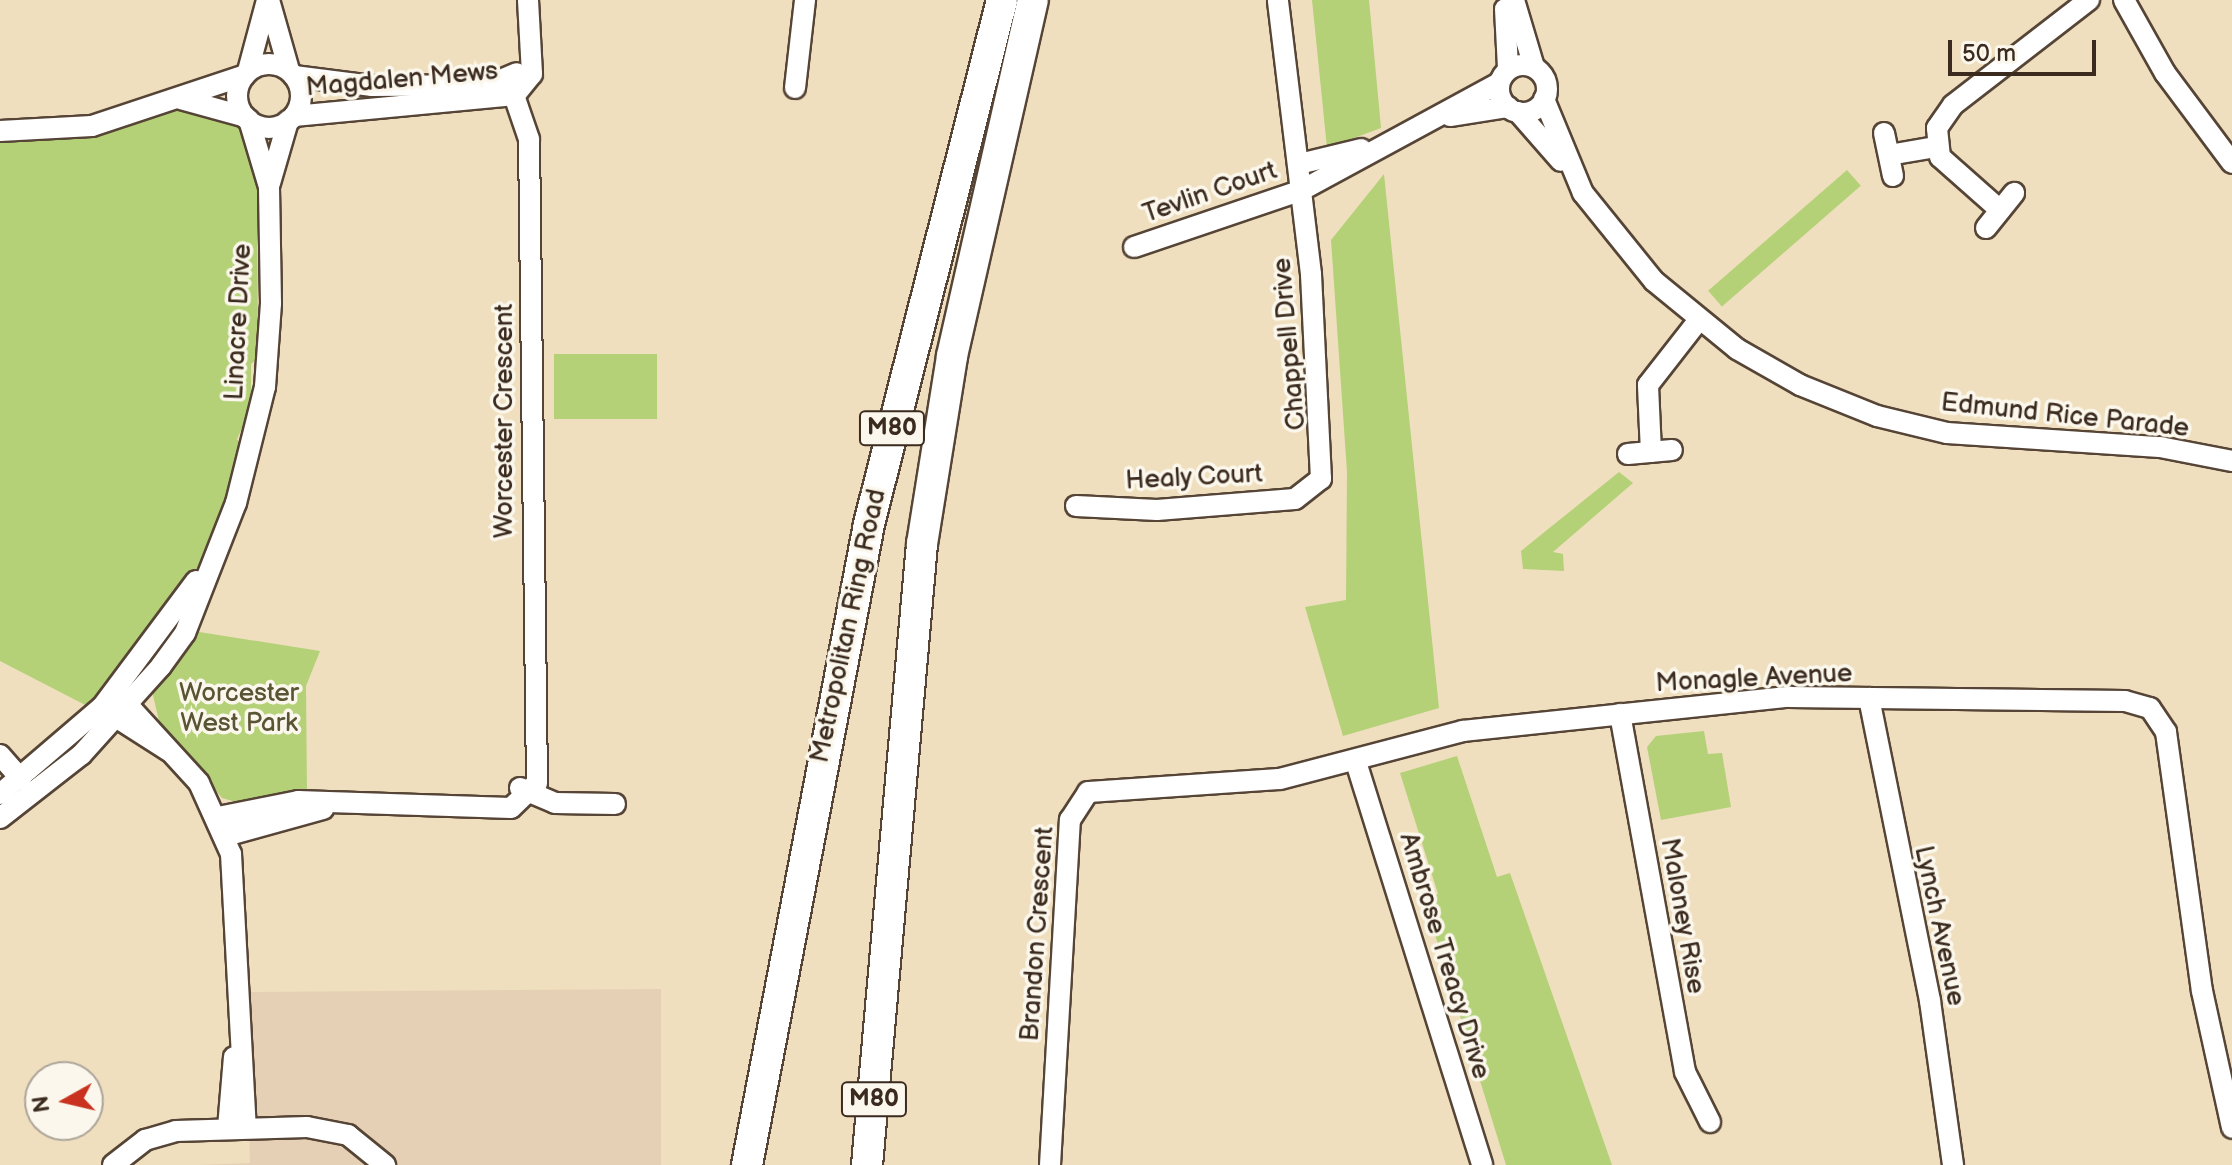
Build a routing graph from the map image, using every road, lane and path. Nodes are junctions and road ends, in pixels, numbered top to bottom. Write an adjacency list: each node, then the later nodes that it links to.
1 (268, 0): 12 (street); 13 (street)
2 (528, 0): 15 (street)
3 (805, 0): 16 (street)
4 (1002, 0): 62 (highway, Metropolitan Ring Road / M80)
5 (1033, 0): 63 (highway, Metropolitan Ring Road / M80)
6 (1278, 0): 28 (street, Chappell Drive)
7 (1503, 0): 14 (street)
8 (1514, 0): 11 (street)
9 (2089, 0): 26 (street)
10 (2124, 0): 27 (street)
11 (1534, 67): 14 (street); 18 (street, Edmund Rice Parade)
12 (246, 73): 13 (street); 17 (street); 21 (street)
13 (291, 73): 15 (street, Magdalen Mews); 22 (street)
14 (1504, 76): 19 (street, Edmund Rice Parade); 20 (street)
15 (512, 88): 22 (street, Magdalen Mews); 51 (street, Worcester Crescent)
16 (795, 88)
17 (178, 99): 21 (street); 23 (street)
18 (1544, 99): 19 (street); 29 (street, Edmund Rice Parade)
19 (1513, 110): 20 (street); 29 (street, Edmund Rice Parade)
20 (1434, 118): 25 (street)
21 (248, 119): 22 (street); 30 (street, Linacre Drive)
22 (291, 119): 30 (street, Linacre Drive)
23 (0, 131)
24 (1884, 133): 26 (street)
25 (1377, 145): 28 (street); 31 (street)
26 (1936, 147): 33 (street)
27 (2232, 163)
28 (1299, 164): 31 (street, Chappell Drive)
29 (1578, 183): 36 (street, Edmund Rice Parade)
30 (269, 187): 46 (street, Linacre Drive)
31 (1302, 190): 35 (street, Tevlin Court); 43 (street, Chappell Drive)
32 (2014, 193): 33 (street)
33 (2000, 210): 34 (street)
34 (1986, 228)
35 (1134, 247)
36 (1698, 321): 38 (street); 40 (street, Edmund Rice Parade)
37 (1672, 450): 38 (street)
38 (1651, 452): 39 (street)
39 (1628, 454)
40 (2204, 456): 41 (street, Edmund Rice Parade); 42 (street, Edmund Rice Parade)
41 (2232, 461)
42 (2232, 469)
43 (1312, 492): 44 (street, Healy Court)
44 (1076, 506)
45 (1869, 698): 47 (street, Monagle Avenue); 58 (street, Monagle Avenue); 65 (street, Lynch Avenue)
46 (117, 706): 50 (street, Linacre Drive); 54 (street, Linacre Drive); 55 (street)
47 (1620, 714): 49 (street, Monagle Avenue); 56 (street, Maloney Rise)
48 (0, 755): 50 (street)
49 (1356, 762): 59 (street, Ambrose Treacy Drive); 64 (street, Brandon Crescent)
50 (21, 779): 52 (street, Linacre Drive)
51 (526, 791): 53 (street); 55 (street)
52 (0, 794)
53 (615, 804)
54 (0, 818)
55 (222, 826): 57 (street)
56 (1710, 1122)
57 (237, 1128): 60 (street); 61 (street)
58 (2232, 1128)
59 (1476, 1164)
60 (113, 1165)
61 (385, 1165)
62 (747, 1165)
63 (867, 1165)
64 (1050, 1165)
65 (1953, 1165)

